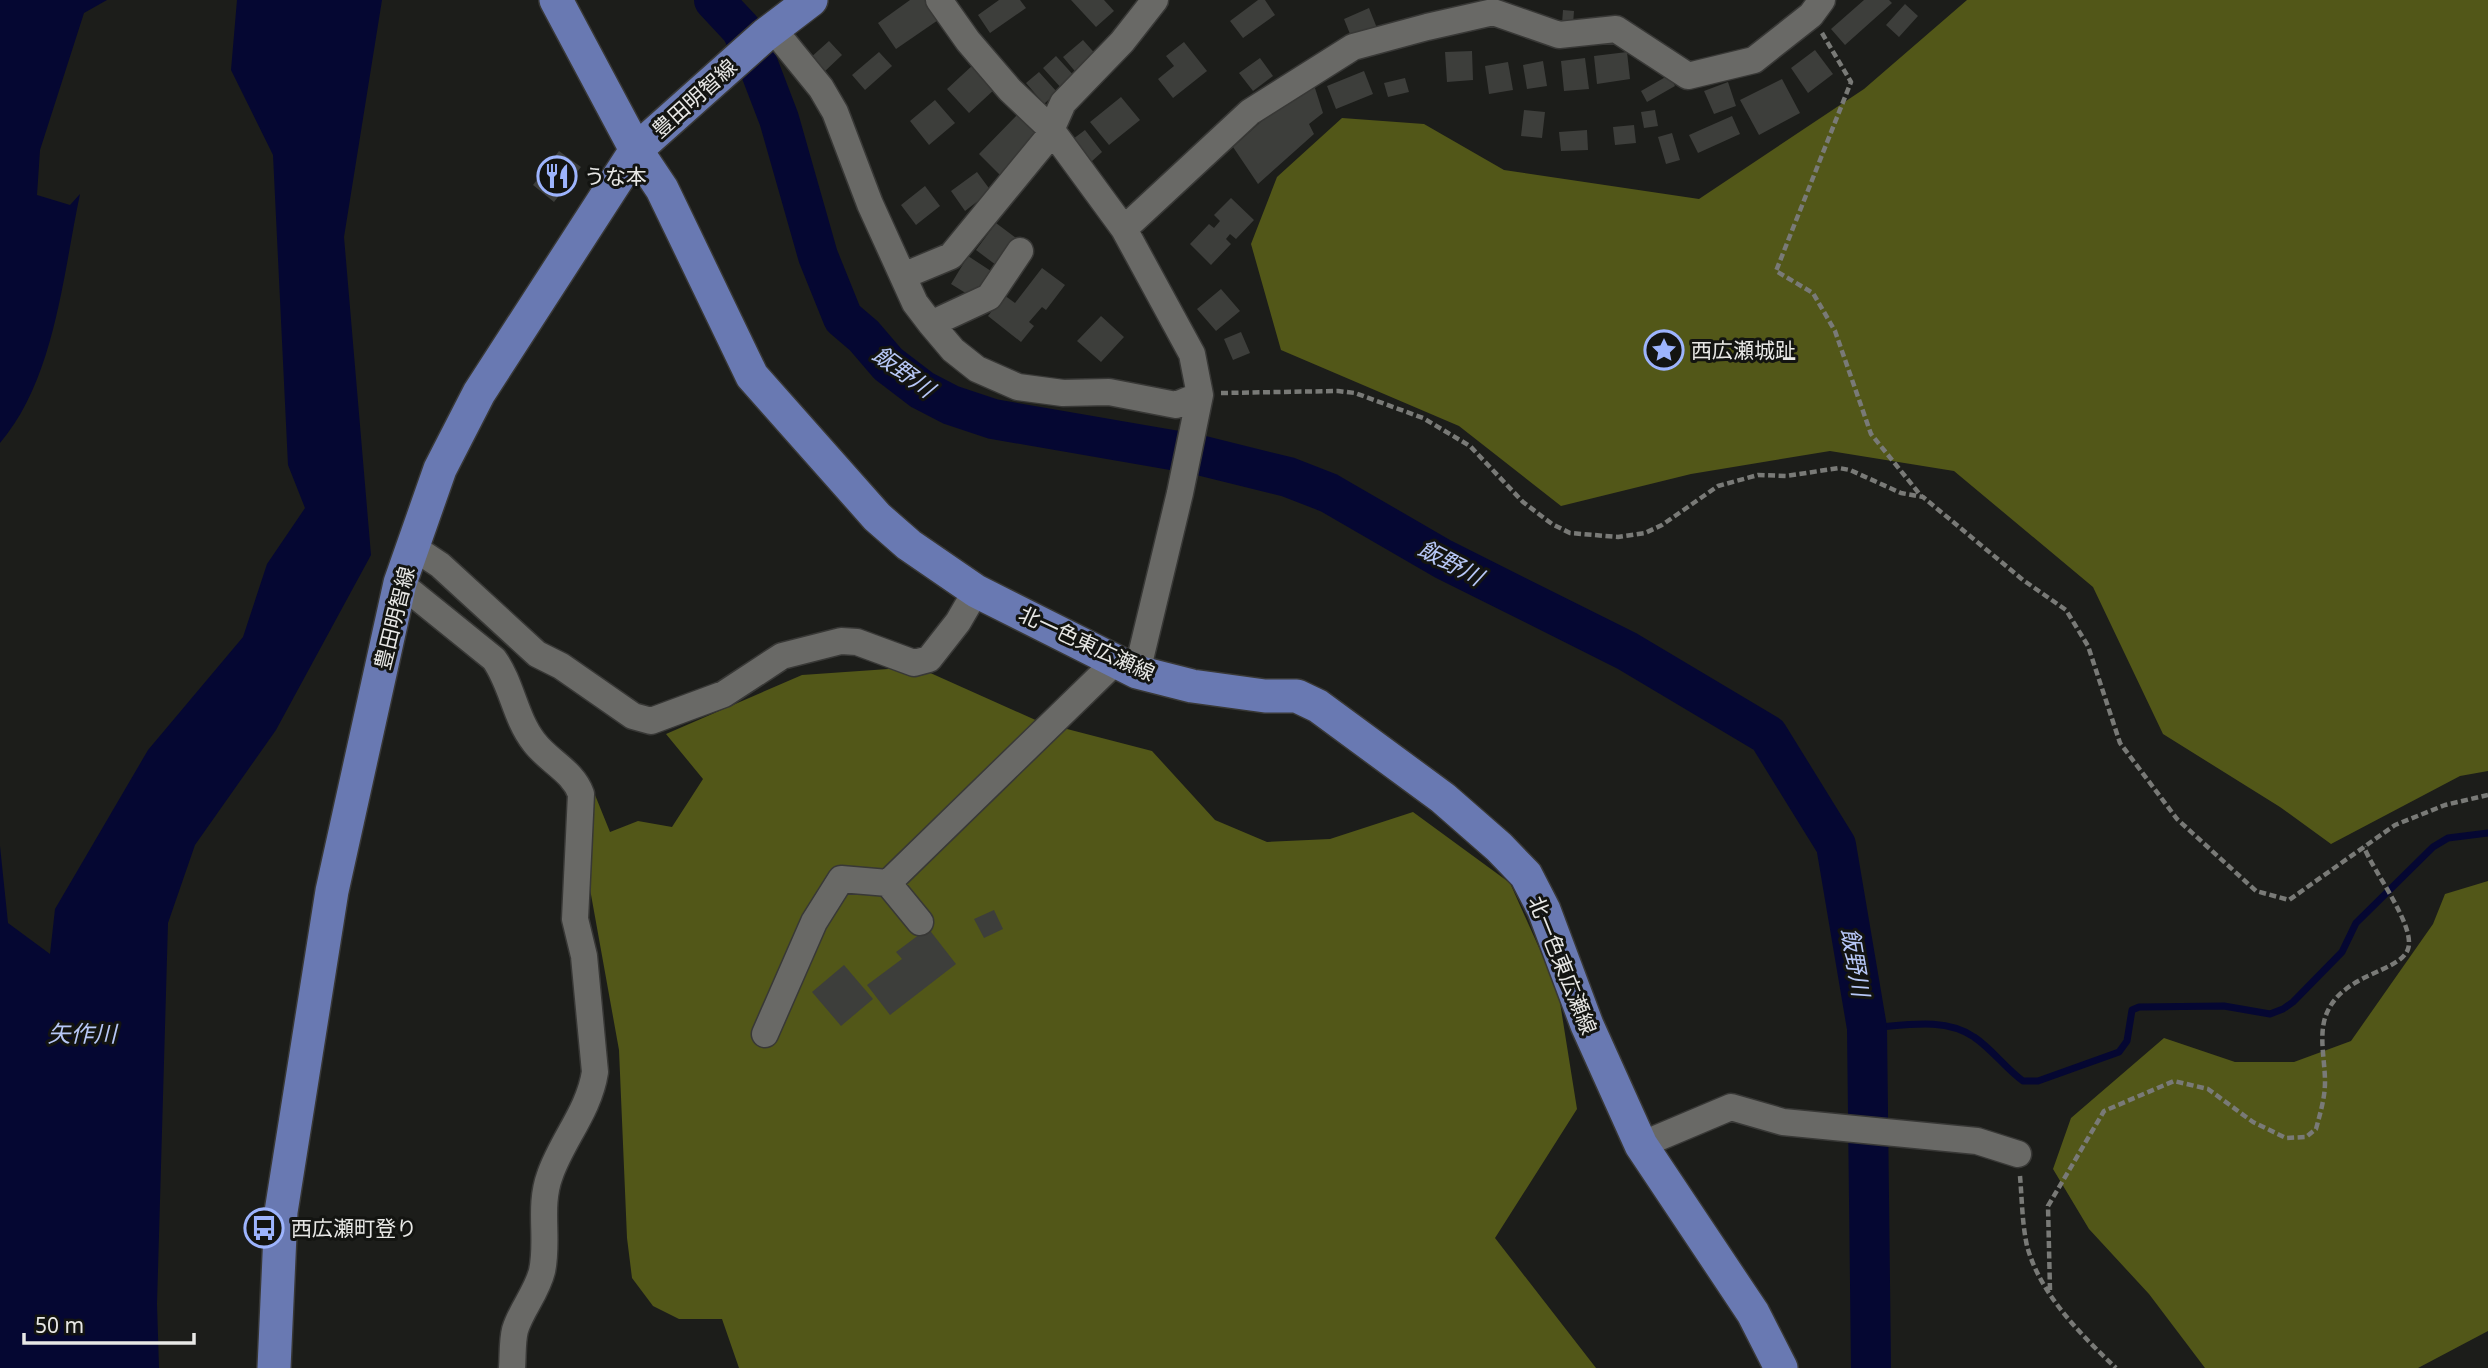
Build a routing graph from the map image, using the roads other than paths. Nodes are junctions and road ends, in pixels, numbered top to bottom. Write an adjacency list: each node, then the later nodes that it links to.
1 (556, 0): 8 (main road, 北一色東広瀬線)
2 (811, 0): 6 (main road, 豊田明智線)
3 (939, 0): 7 (street)
4 (1156, 0): 7 (street)
5 (1816, 7): 9 (street)
6 (769, 32): 8 (main road, 豊田明智線); 11 (street)
7 (1050, 128): 9 (street); 11 (street)
8 (636, 150): 14 (main road, 豊田明智線); 16 (main road, 北一色東広瀬線)
9 (1124, 229): 13 (street)
10 (1020, 251): 12 (street)
11 (903, 276): 12 (street)
12 (931, 324): 13 (street)
13 (1197, 407): 17 (street)
14 (413, 547): 15 (main road, 豊田明智線); 16 (street)
15 (400, 583): 23 (main road, 豊田明智線); 24 (street)
16 (976, 591): 17 (main road, 北一色東広瀬線)
17 (1127, 666): 18 (street); 21 (main road, 北一色東広瀬線)
18 (888, 883): 19 (street); 20 (street)
19 (920, 922)
20 (765, 1034)
21 (1641, 1145): 22 (street); 25 (main road, 北一色東広瀬線)
22 (2018, 1154)
23 (274, 1368)
24 (512, 1368)
25 (1781, 1368)

